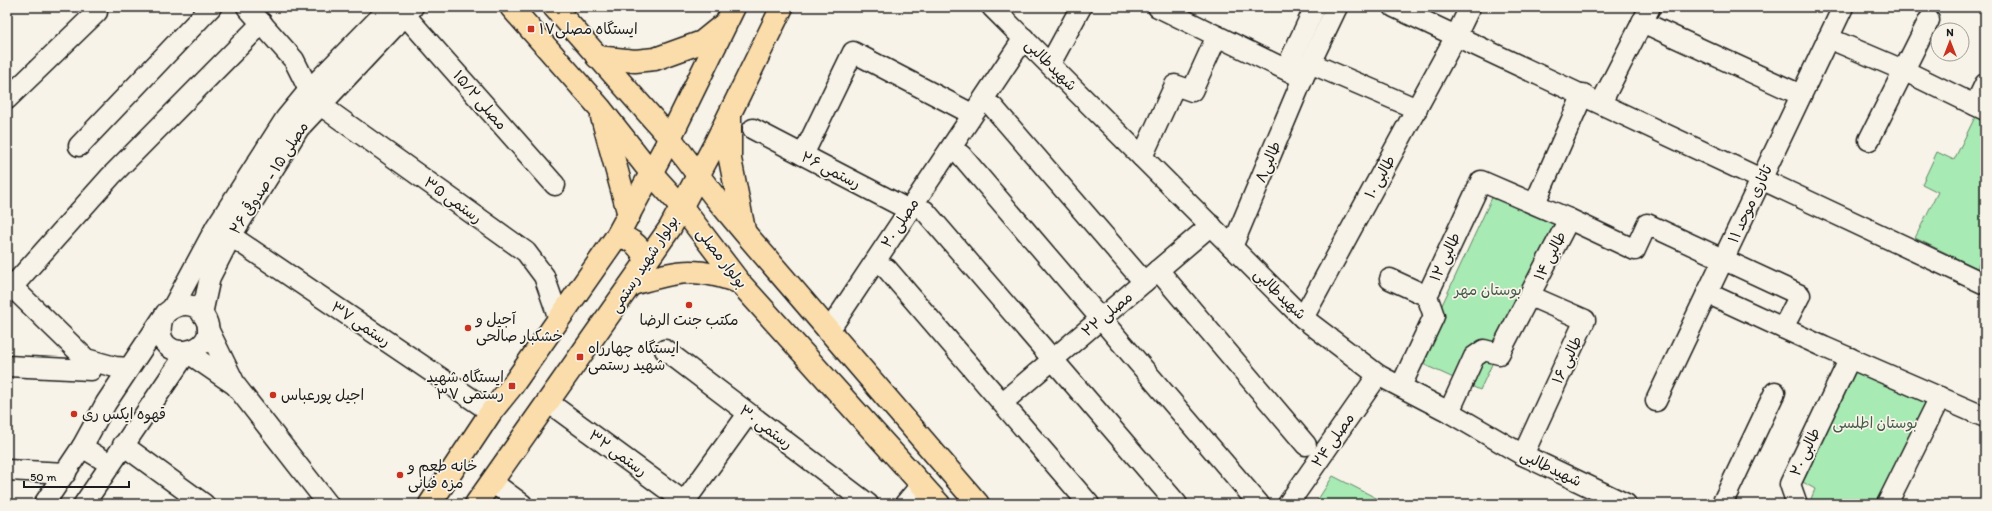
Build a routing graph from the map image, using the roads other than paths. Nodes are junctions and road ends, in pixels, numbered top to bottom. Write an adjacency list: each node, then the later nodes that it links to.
1 (92, 7): 33 (street)
2 (211, 7): 44 (street)
3 (247, 7): 19 (street)
4 (511, 7): 36 (main road, بولوار مصلی)
5 (554, 7): 24 (main road)
6 (782, 7): 39 (main road, بولوار شهید رستمی)
7 (992, 7): 22 (street, شهیدطالبی)
8 (1081, 7): 25 (street)
9 (1158, 7): 20 (street)
10 (1315, 7): 26 (street)
11 (1337, 7): 27 (street, طالبی۸)
12 (1394, 7): 21 (street)
13 (1470, 7): 21 (street, طالبی ۱۰)
14 (1843, 7): 23 (street, تاتاری موحد ۱۱)
15 (403, 10): 32 (street, مصلی ۱۵ - صدوقی ۲۶); 51 (street, مصلی ۱۵/۲)
16 (1646, 14): 31 (street); 34 (street)
17 (730, 15): 24 (main road); 42 (main road)
18 (1929, 20): 28 (street)
19 (262, 23): 32 (street); 68 (street)
20 (1217, 36): 26 (street); 47 (street)
21 (1456, 36): 30 (street); 38 (street, طالبی ۱۰)
22 (1024, 38): 25 (street, شهیدطالبی); 40 (street, مصلی ۲۰)
23 (1828, 38): 28 (street); 31 (street, تاتاری موحد ۱۱)
24 (597, 57): 42 (main road)
25 (1050, 64): 47 (street, شهیدطالبی)
26 (1286, 69): 27 (street)
27 (1307, 70): 38 (street); 61 (street, طالبی۸)
28 (1903, 70): 37 (street); 43 (street)
29 (1985, 84): 37 (street)
30 (1583, 94): 34 (street); 52 (street)
31 (1801, 95): 50 (street, تاتاری موحد ۱۱)
32 (314, 97): 59 (street, مصلی ۱۵ - صدوقی ۲۶); 74 (street, مصلی ۱۵ - صدوقی ۲۶); 77 (street, رستمی ۳۵)
33 (7, 100)
34 (1601, 103): 50 (street)
35 (992, 107): 65 (street)
36 (600, 108): 48 (main road, بولوار مصلی); 55 (main road)
37 (1980, 108)
38 (1417, 109): 76 (street, طالبی ۱۰)
39 (730, 114): 49 (main road, بولوار شهید رستمی); 58 (main road)
40 (972, 114): 45 (street); 54 (street, مصلی ۲۰)
41 (753, 129): 45 (street, رستمی ۲۶)
42 (670, 138): 48 (main road); 49 (main road)
43 (1869, 140)
44 (79, 146)
45 (803, 155): 54 (street, رستمی ۲۶)
46 (961, 155): 75 (street)
47 (1142, 157): 57 (street, شهیدطالبی)
48 (652, 174): 53 (main road, بولوار مصلی); 55 (main road)
49 (699, 175): 53 (main road, بولوار شهید رستمی); 58 (main road)
50 (1761, 179): 62 (street, تاتاری موحد ۱۱); 70 (street)
51 (556, 185)
52 (1535, 203): 56 (street, طالبی ۱۴); 72 (street, طالبی ۱۲)
53 (681, 206): 63 (main road, بولوار شهید رستمی); 67 (main road, بولوار مصلی)
54 (917, 210): 80 (street, مصلی ۲۰); 84 (street)
55 (629, 215): 60 (main road)
56 (1569, 219): 62 (street); 73 (street, طالبی ۱۴)
57 (1211, 225): 61 (street, شهیدطالبی); 65 (street, مصلی ۲۲)
58 (745, 233): 80 (main road)
59 (232, 236): 78 (street, مصلی ۱۵ - صدوقی ۲۶); 97 (street, رستمی ۳۷)
60 (617, 236): 63 (main road); 77 (main road)
61 (1232, 247): 76 (street, شهیدطالبی)
62 (1723, 260): 71 (street, تاتاری موحد ۱۱); 79 (street)
63 (646, 263): 69 (main road, بولوار شهید رستمی)
64 (887, 269): 95 (street)
65 (1151, 276): 75 (street, مصلی ۲۲); 101 (street)
66 (1390, 279): 72 (street)
67 (739, 282): 69 (main road); 109 (main road, بولوار مصلی)
68 (10, 284): 85 (street)
69 (632, 284): 94 (main road, بولوار شهید رستمی)
70 (1985, 284)
71 (1707, 293): 79 (street); 93 (street, تاتاری موحد ۱۱)
72 (1427, 296): 90 (street, طالبی ۱۲)
73 (1530, 296): 98 (street, طالبی ۱۴); 104 (street, طالبی ۱۶)
74 (167, 314): 78 (street); 82 (street); 87 (street, مصلی ۱۵ - صدوقی ۲۶)
75 (1102, 318): 84 (street, مصلی ۲۲); 124 (street)
76 (1303, 318): 88 (street, شهیدطالبی)
77 (559, 319): 97 (main road)
78 (205, 321): 82 (street); 89 (street)
79 (1783, 328): 83 (street)
80 (828, 332): 121 (main road)
81 (665, 350): 99 (street, رستمی ۳۰)
82 (187, 352): 89 (street); 102 (street)
83 (1850, 358): 92 (street); 128 (street, طالبی ۲۰)
84 (1054, 359): 95 (street, مصلی ۲۲); 123 (street)
85 (89, 365): 86 (street); 87 (street); 96 (street)
86 (7, 366)
87 (129, 368): 96 (street, مصلی ۱۵ - صدوقی ۲۶)
88 (1378, 375): 90 (street, شهیدطالبی); 125 (street, مصلی ۲۴)
89 (236, 386): 114 (street)
90 (1401, 386): 98 (street, شهیدطالبی)
91 (1775, 392): 127 (street)
92 (1940, 397): 100 (street); 129 (street)
93 (1656, 401)
94 (548, 402): 108 (main road, بولوار شهید رستمی); 110 (street, رستمی ۳۲)
95 (1003, 402): 122 (street)
96 (106, 404): 103 (street, مصلی ۱۵ - صدوقی ۲۶)
97 (492, 412): 115 (main road)
98 (1449, 412): 104 (street, شهیدطالبی)
99 (748, 414): 110 (street); 118 (street, رستمی ۳۰)
100 (1985, 417)
101 (1306, 444)
102 (123, 446): 105 (street); 113 (street)
103 (82, 447): 105 (street); 107 (street, مصلی ۱۵ - صدوقی ۲۶)
104 (1523, 455): 126 (street, شهیدطالبی)
105 (110, 464): 112 (street)
106 (7, 470): 107 (street)
107 (66, 473): 111 (street, مصلی ۱۵ - صدوقی ۲۶)
108 (492, 482): 116 (main road, بولوار شهید رستمی); 117 (street)
109 (922, 484): 119 (street); 120 (main road, بولوار مصلی)
110 (685, 503)
111 (44, 504)
112 (84, 504)
113 (204, 504)
114 (328, 504)
115 (430, 504)
116 (476, 504)
117 (522, 504)
118 (868, 504)
119 (906, 504)
120 (939, 504)
121 (978, 504)
122 (1089, 504)
123 (1177, 504)
124 (1259, 504)
125 (1288, 504)
126 (1626, 504)
127 (1722, 504)
128 (1797, 504)
129 (1887, 504)

